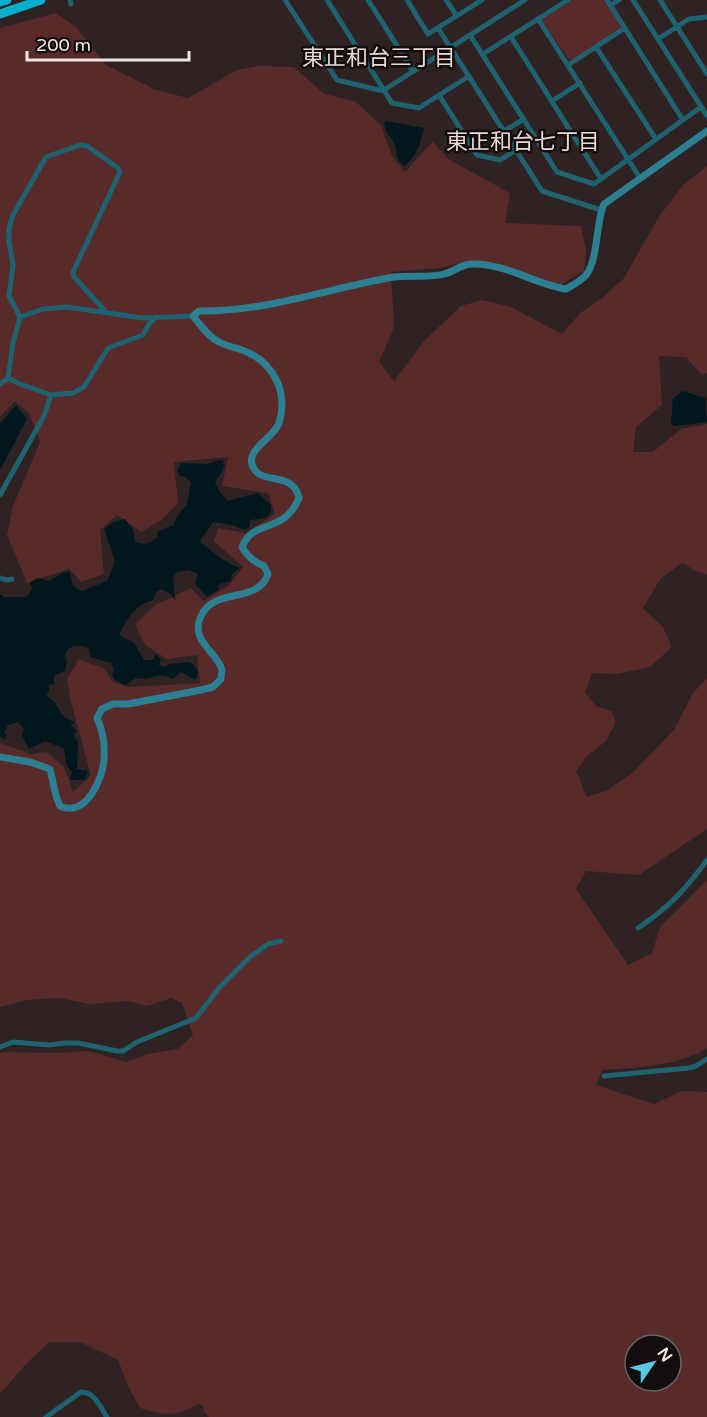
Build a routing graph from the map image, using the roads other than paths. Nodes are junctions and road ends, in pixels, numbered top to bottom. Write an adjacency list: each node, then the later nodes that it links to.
1 (7, 0): 14 (highway)
2 (41, 0): 16 (highway)
3 (285, 0): 35 (street)
4 (327, 0): 35 (street)
5 (368, 0): 31 (street)
6 (406, 0): 21 (street)
7 (446, 0): 17 (street)
8 (482, 0): 17 (street)
9 (525, 0): 23 (street)
10 (568, 0): 19 (street)
11 (619, 0): 15 (street)
12 (633, 0): 25 (street)
13 (660, 0): 20 (street)
14 (0, 2)
15 (609, 3): 22 (street)
16 (0, 14)
17 (457, 16): 21 (street)
18 (707, 17): 20 (street)
19 (538, 19): 24 (street); 30 (street)
20 (677, 27): 25 (street); 29 (street)
21 (438, 28): 26 (street)
22 (625, 28): 27 (street); 41 (street)
23 (470, 35): 26 (street); 28 (street)
24 (511, 37): 28 (street); 37 (street)
25 (658, 39): 38 (street)
26 (451, 47): 31 (street); 33 (street)
27 (596, 47): 30 (street); 44 (street)
28 (483, 54): 40 (street)
29 (704, 62): 32 (street)
30 (568, 65): 34 (street)
31 (413, 71): 35 (street)
32 (707, 74)
33 (469, 76): 36 (street); 42 (street)
34 (580, 83): 37 (street); 46 (street)
35 (384, 90): 36 (street)
36 (439, 95): 45 (street)
37 (552, 101): 48 (street)
38 (701, 107): 39 (street); 41 (street)
39 (707, 116)
40 (524, 119): 42 (street); 48 (street)
41 (683, 120): 44 (street)
42 (504, 131): 45 (street)
43 (707, 131): 47 (street)
44 (656, 140): 46 (street)
45 (516, 150): 49 (street)
46 (628, 159): 47 (street); 48 (street)
47 (640, 178): 49 (street)
48 (601, 179)
49 (601, 210): 51 (street)
50 (106, 312): 52 (street); 52 (street); 53 (street)
51 (193, 316): 53 (street); 60 (street)
52 (20, 317): 54 (street)
53 (156, 317): 56 (street)
54 (8, 378): 55 (street); 56 (street)
55 (0, 384)
56 (51, 395): 57 (street)
57 (0, 495)
58 (0, 579): 59 (street)
59 (12, 579)
60 (0, 757)
61 (707, 860): 62 (street)
62 (638, 927)
63 (281, 941): 64 (street)
64 (0, 1047)
65 (707, 1059): 66 (street)
66 (604, 1076)
67 (46, 1417): 68 (street)
68 (107, 1417)

